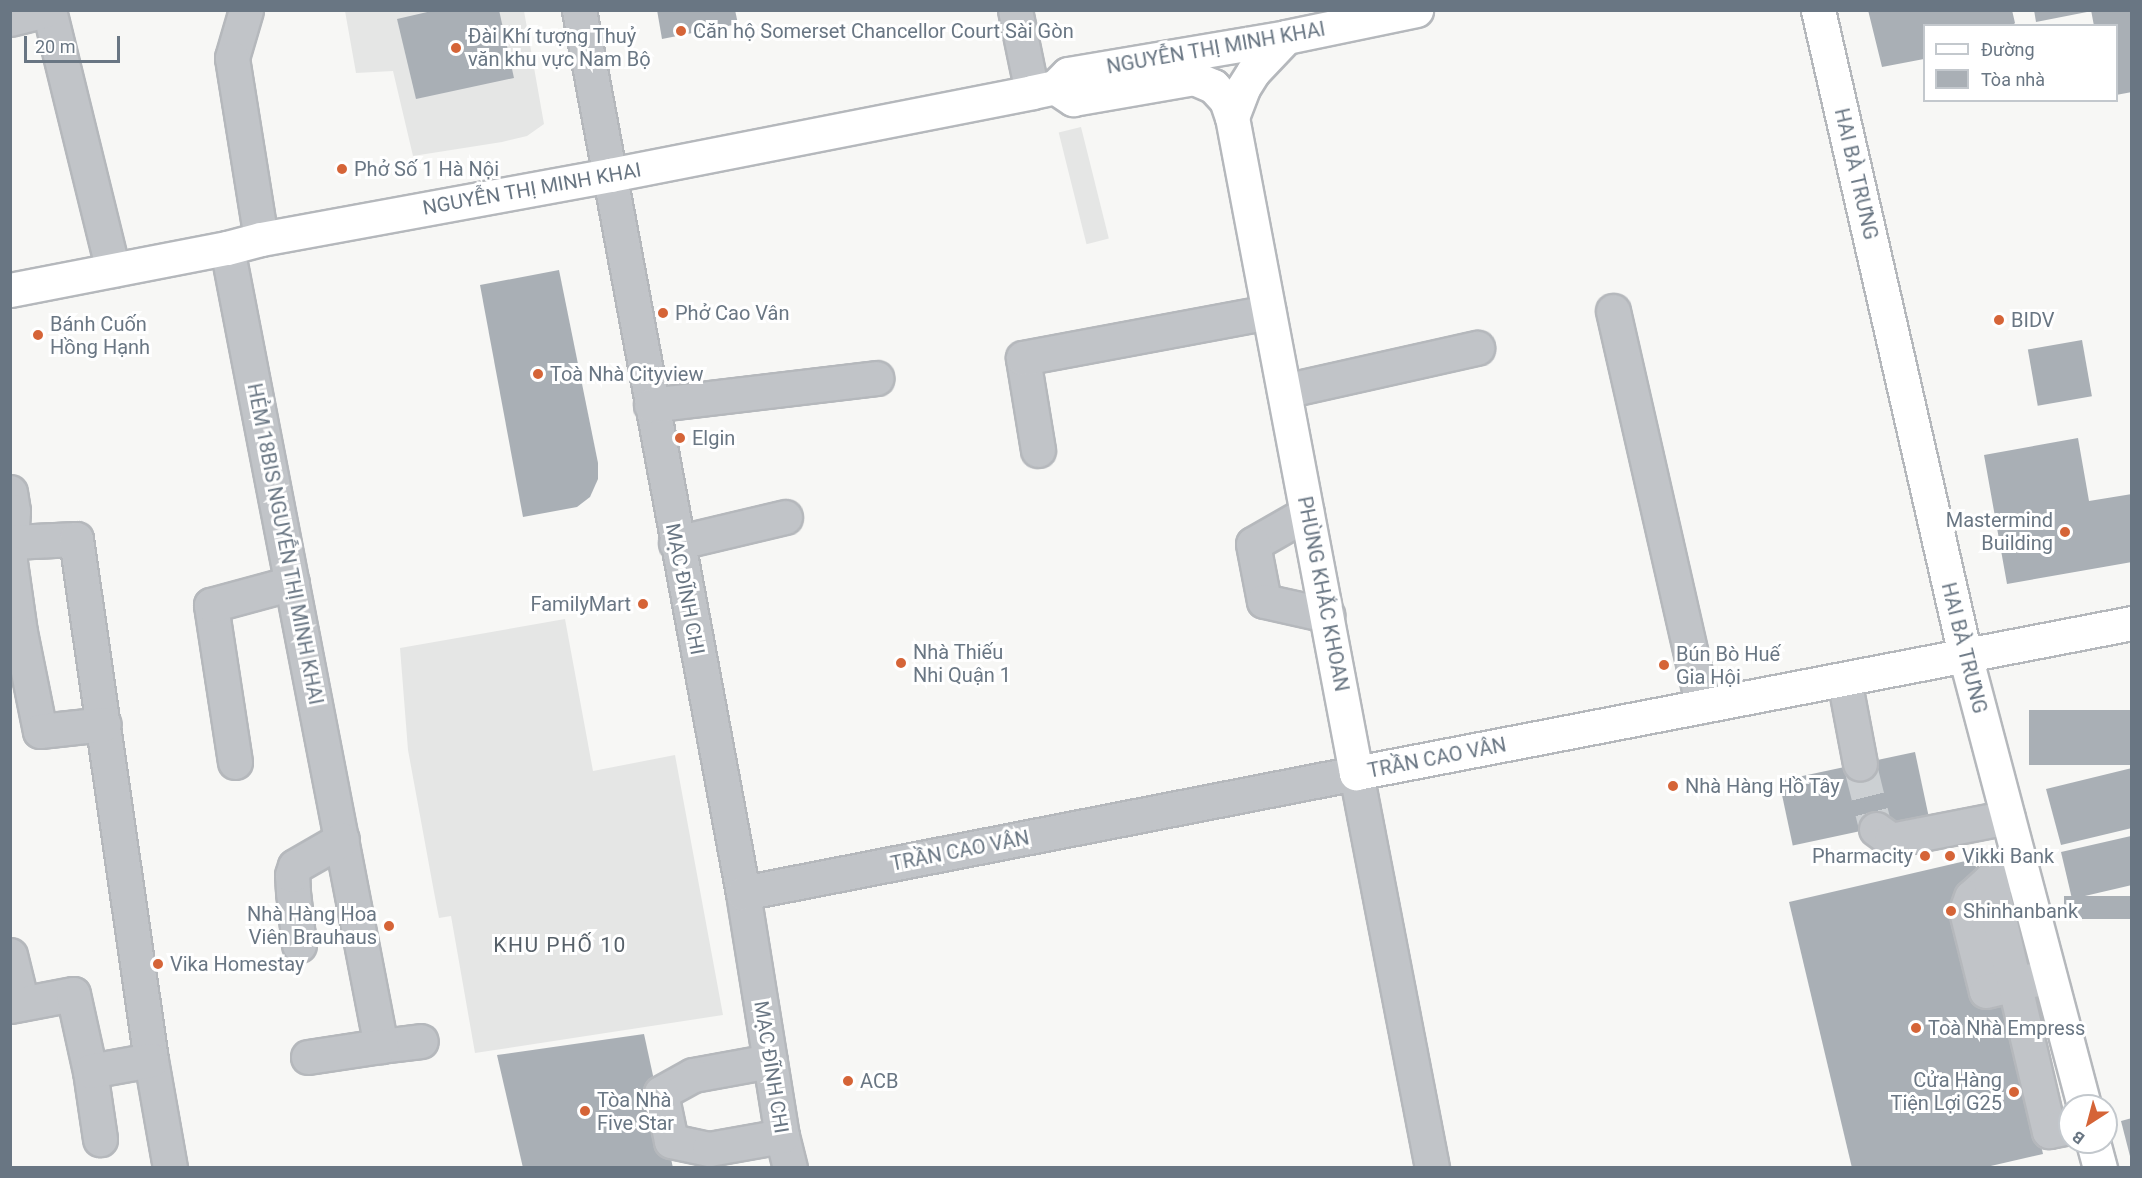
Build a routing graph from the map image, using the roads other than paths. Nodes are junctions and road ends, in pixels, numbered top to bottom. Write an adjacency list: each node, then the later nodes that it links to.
1 (48, 10): 7 (street); 14 (street)
2 (246, 10): 12 (street)
3 (579, 10): 11 (street, MẠC ĐĨNH CHI)
4 (1015, 10): 9 (street)
5 (1416, 10): 8 (main road, NGUYỄN THỊ MINH KHAI)
6 (1818, 10): 30 (main road, HAI BÀ TRƯNG)
7 (10, 19)
8 (1286, 37): 9 (main road, NGUYỄN THỊ MINH KHAI); 10 (main road)
9 (1043, 89): 10 (main road, NGUYỄN THỊ MINH KHAI); 11 (main road, NGUYỄN THỊ MINH KHAI)
10 (1232, 117): 17 (main road, PHÙNG KHẮC KHOAN)
11 (610, 175): 12 (main road, NGUYỄN THỊ MINH KHAI); 21 (street, MẠC ĐĨNH CHI)
12 (261, 239): 13 (main road, NGUYỄN THỊ MINH KHAI)
13 (227, 248): 14 (main road, NGUYỄN THỊ MINH KHAI); 27 (street, HẺM 18BIS NGUYỄN THỊ MINH KHAI)
14 (113, 270): 15 (main road, NGUYỄN THỊ MINH KHAI)
15 (10, 290)
16 (1613, 311): 32 (street)
17 (1269, 312): 20 (main road, PHÙNG KHẮC KHOAN); 22 (street)
18 (1477, 348): 20 (street)
19 (876, 378): 21 (street)
20 (1284, 391): 23 (main road, PHÙNG KHẮC KHOAN)
21 (651, 405): 26 (street, MẠC ĐĨNH CHI)
22 (1038, 450)
23 (1307, 513): 28 (main road, PHÙNG KHẮC KHOAN); 28 (street)
24 (785, 517): 26 (street)
25 (11, 529): 33 (street); 33 (street)
26 (676, 543): 41 (street, MẠC ĐĨNH CHI)
27 (292, 583): 34 (street); 39 (street, HẺM 18BIS NGUYỄN THỊ MINH KHAI)
28 (1327, 615): 36 (main road, PHÙNG KHẮC KHOAN)
29 (2132, 623): 30 (main road, TRẦN CAO VÂN)
30 (1965, 655): 31 (main road, TRẦN CAO VÂN); 37 (main road, HAI BÀ TRƯNG)
31 (1844, 679): 32 (main road, TRẦN CAO VÂN); 35 (street)
32 (1703, 706): 36 (main road, TRẦN CAO VÂN)
33 (104, 724): 50 (street)
34 (235, 762)
35 (1860, 764)
36 (1356, 773): 41 (street, TRẦN CAO VÂN); 59 (street, PHÙNG KHẮC KHOAN)
37 (2008, 817): 38 (street); 40 (main road, HAI BÀ TRƯNG)
38 (1876, 829)
39 (342, 839): 42 (street); 48 (street, HẺM 18BIS NGUYỄN THỊ MINH KHAI)
40 (2022, 872): 44 (main road, HAI BÀ TRƯNG); 45 (street)
41 (743, 893): 51 (street, MẠC ĐĨNH CHI)
42 (299, 945)
43 (10, 956): 46 (street)
44 (2049, 975): 45 (street); 53 (main road, HAI BÀ TRƯNG)
45 (2015, 985): 54 (street)
46 (16, 1005): 52 (street)
47 (421, 1041): 48 (street)
48 (381, 1046): 49 (street)
49 (308, 1057)
50 (152, 1060): 52 (street); 57 (street)
51 (770, 1061): 55 (street, MẠC ĐĨNH CHI); 55 (street)
52 (90, 1071): 56 (street)
53 (2081, 1094)
54 (2058, 1123)
55 (782, 1136): 58 (street, MẠC ĐĨNH CHI)
56 (100, 1139)
57 (170, 1167)
58 (790, 1167)
59 (1430, 1167)

